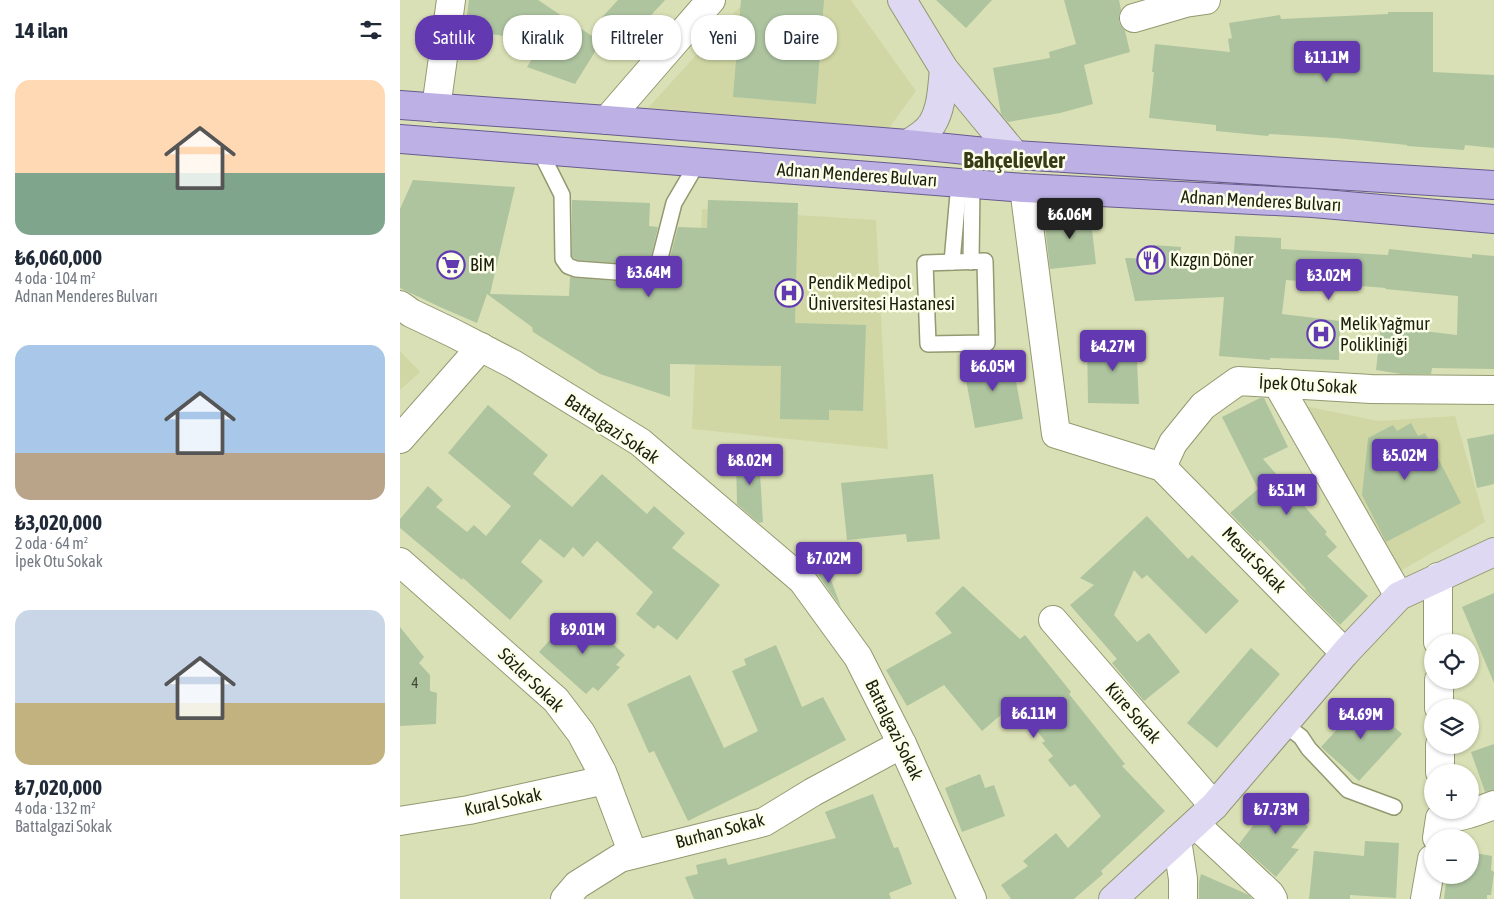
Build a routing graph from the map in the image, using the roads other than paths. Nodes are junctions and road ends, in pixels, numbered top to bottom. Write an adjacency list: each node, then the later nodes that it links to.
1 (451, 0): 8 (street)
2 (711, 0): 9 (street)
3 (902, 0): 6 (street)
4 (1206, 0): 5 (street)
5 (1134, 18)
6 (944, 69): 11 (street); 13 (street)
7 (400, 105): 8 (main road, Adnan Menderes Bulvarı)
8 (436, 108): 9 (main road, Adnan Menderes Bulvarı)
9 (607, 120): 11 (main road, Adnan Menderes Bulvarı)
10 (400, 139): 12 (main road, Adnan Menderes Bulvarı)
11 (907, 144): 13 (main road, Adnan Menderes Bulvarı)
12 (540, 151): 14 (main road, Adnan Menderes Bulvarı); 14 (lane)
13 (1015, 155): 16 (main road, Adnan Menderes Bulvarı); 17 (main road)
14 (698, 162): 15 (main road, Adnan Menderes Bulvarı)
15 (966, 183): 17 (main road, Adnan Menderes Bulvarı); 19 (lane); 20 (lane)
16 (1494, 185)
17 (1033, 188): 18 (main road, Adnan Menderes Bulvarı); 26 (street)
18 (1494, 219)
19 (952, 262): 20 (lane); 20 (lane)
20 (971, 262)
21 (400, 305): 22 (street, Battalgazi Sokak)
22 (481, 348): 25 (street); 35 (street, Battalgazi Sokak)
23 (1277, 384): 24 (street, İpek Otu Sokak); 26 (street, İpek Otu Sokak); 30 (street)
24 (1494, 390)
25 (400, 439)
26 (1162, 467): 33 (street, Mesut Sokak)
27 (1494, 552): 29 (street)
28 (400, 562): 36 (street, Sözler Sokak)
29 (1438, 577): 30 (street); 32 (street)
30 (1399, 596): 33 (street)
31 (1053, 620): 41 (street, Küre Sokak)
32 (1438, 634)
33 (1345, 653): 34 (street)
34 (1284, 724): 38 (lane); 41 (street)
35 (902, 744): 42 (street, Burhan Sokak); 45 (street, Battalgazi Sokak)
36 (605, 780): 39 (street, Kural Sokak); 42 (street, Sözler Sokak)
37 (1494, 805): 40 (street)
38 (1394, 808)
39 (400, 821)
40 (1439, 822)
41 (1195, 823): 46 (street); 47 (street); 48 (street, Küre Sokak)
42 (633, 854): 44 (street, Burhan Sokak)
43 (1428, 884): 49 (street)
44 (565, 899)
45 (972, 899)
46 (1112, 899)
47 (1182, 899)
48 (1273, 899)
49 (1425, 899)

